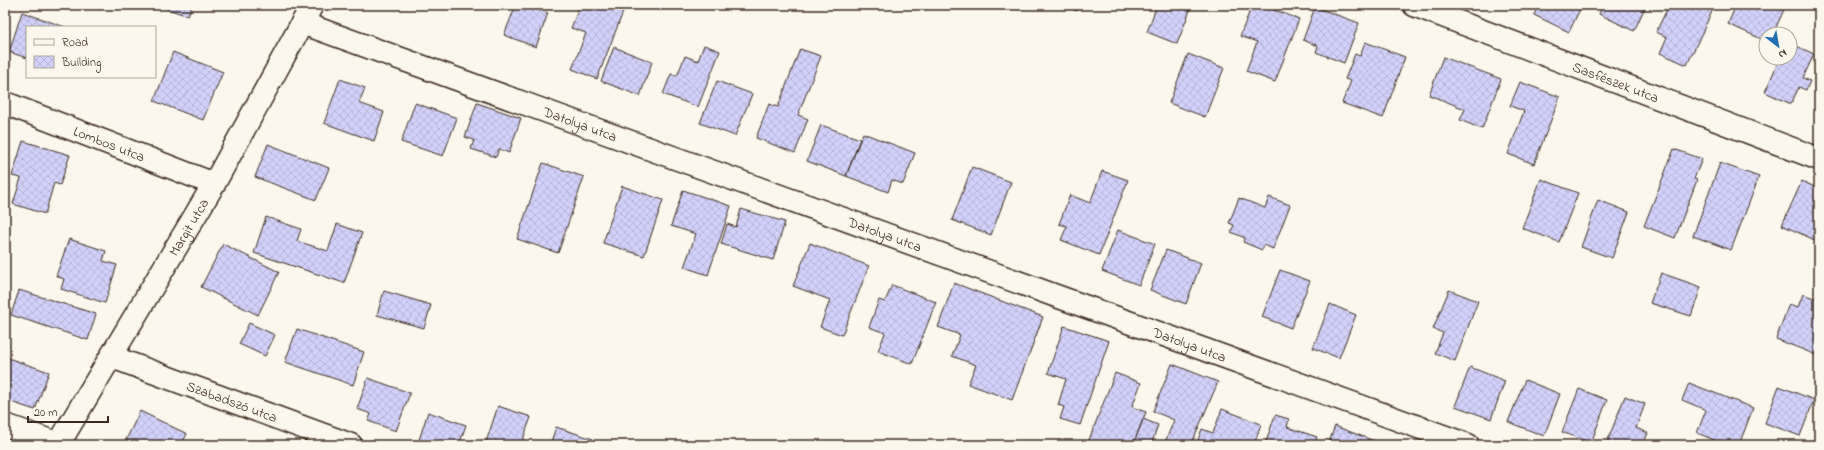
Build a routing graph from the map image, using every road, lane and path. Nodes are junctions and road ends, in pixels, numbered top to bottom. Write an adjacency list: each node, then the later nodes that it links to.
1 (1414, 5): 4 (street, Sasfészek utca)
2 (307, 14): 5 (street, Margit utca); 10 (street, Datolya utca)
3 (5, 103): 5 (street, Lombos utca)
4 (1819, 159)
5 (214, 184): 6 (street, Margit utca)
6 (112, 357): 8 (street, Margit utca); 9 (street, Szabadszó utca)
7 (5, 425): 8 (street)
8 (59, 445)
9 (351, 445)
10 (1468, 445)

